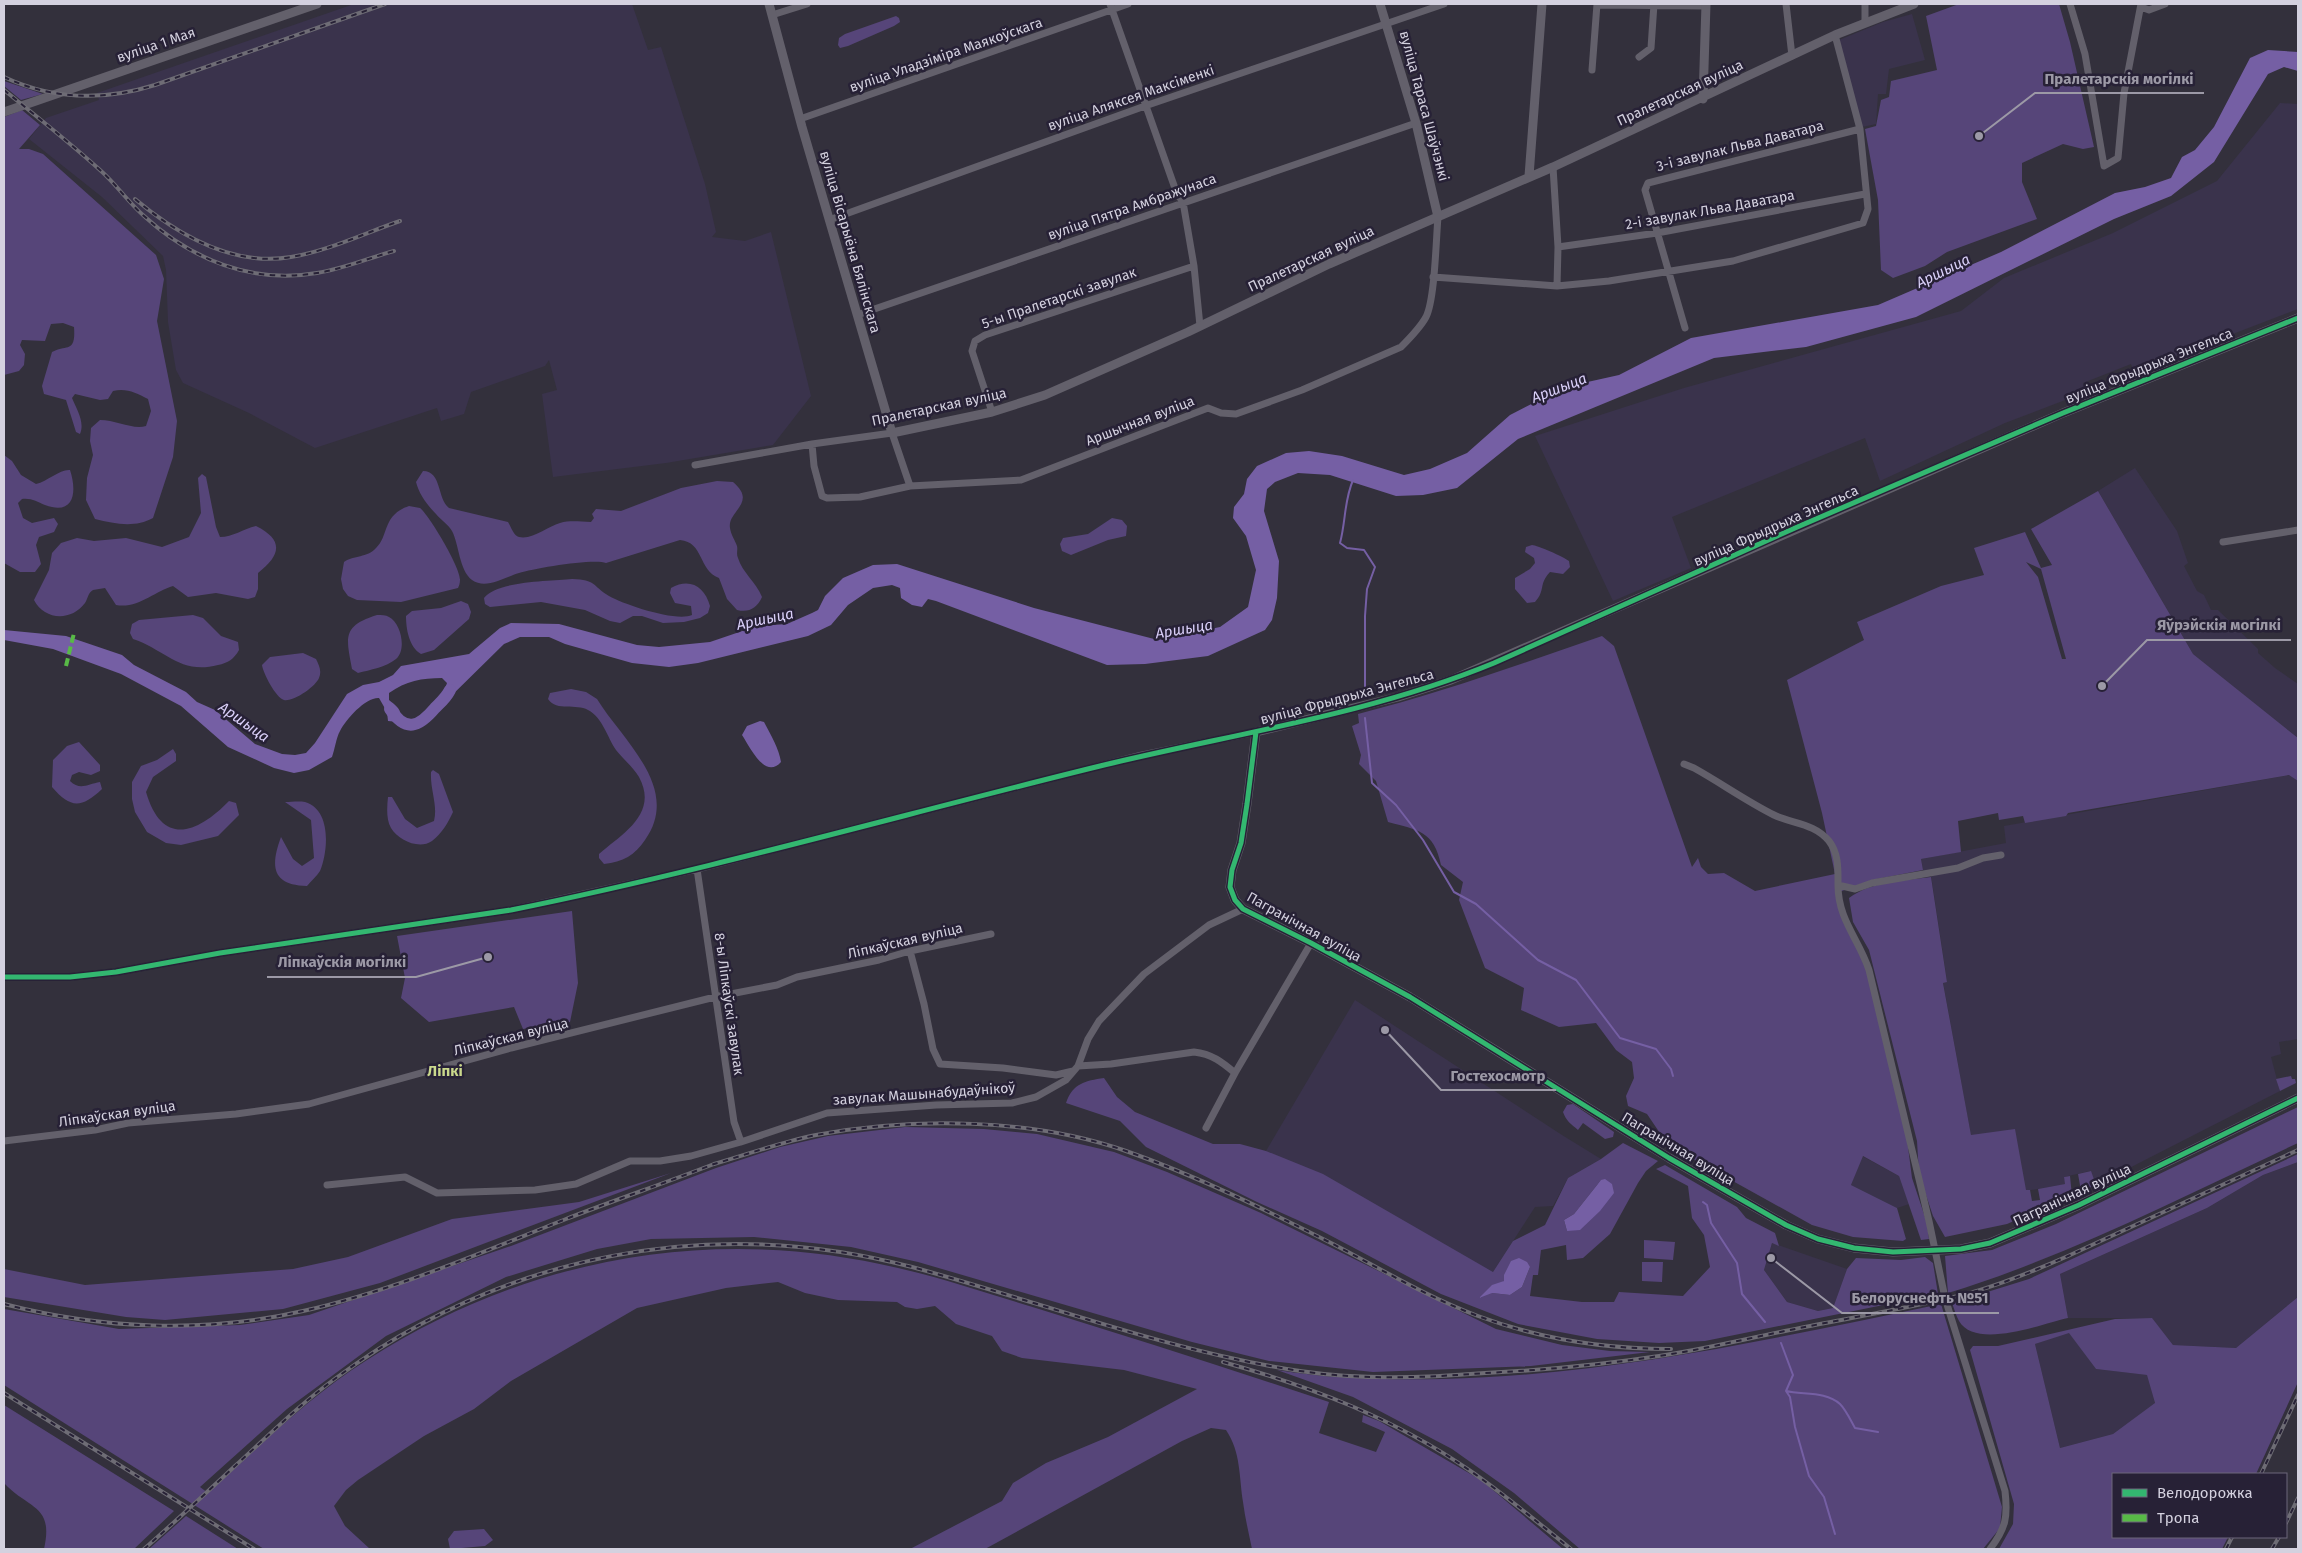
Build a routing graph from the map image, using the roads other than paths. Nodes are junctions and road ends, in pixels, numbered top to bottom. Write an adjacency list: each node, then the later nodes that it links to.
1 (317, 4): 27 (street, вуліца 1 Мая)
2 (769, 4): 18 (street, вуліца Вісарыёна Бялінскага)
3 (807, 4): 18 (street)
4 (1128, 4): 17 (street, вуліца Уладзіміра Маякоўскага)
5 (1380, 4): 20 (street, вуліца Тараса Шаўчэнкі)
6 (1444, 4): 20 (street, вуліца Аляксея Максіменкі)
7 (1542, 4): 32 (street)
8 (1598, 4): 14 (street); 24 (street)
9 (1786, 4): 22 (street)
10 (1865, 4): 19 (street)
11 (1914, 4): 19 (street, Пралетарская вуліца)
12 (2070, 4): 16 (street)
13 (2165, 4): 16 (street)
14 (1654, 5): 15 (street); 23 (street)
15 (1706, 5): 25 (street)
16 (2141, 6)
17 (1111, 7): 26 (street); 28 (street, вуліца Уладзіміра Маякоўскага)
18 (772, 15): 28 (street, вуліца Вісарыёна Бялінскага)
19 (1865, 22): 21 (street, Пралетарская вуліца)
20 (1387, 23): 26 (street, вуліца Аляксея Максіменкі); 29 (street, вуліца Тараса Шаўчэнкі)
21 (1835, 35): 22 (street, Пралетарская вуліца); 30 (street)
22 (1792, 56): 25 (street, Пралетарская вуліца)
23 (1639, 57)
24 (1592, 70)
25 (1703, 98): 31 (street, Пралетарская вуліца)
26 (1145, 106): 34 (street); 36 (street, вуліца Аляксея Максіменкі)
27 (4, 112)
28 (800, 119): 36 (street, вуліца Вісарыёна Бялінскага)
29 (1416, 122): 34 (street, вуліца Пятра Амбражунаса); 35 (street, вуліца Тараса Шаўчэнкі)
30 (1860, 129): 33 (street); 37 (street, 3-і завулак Льва Даватара)
31 (1554, 167): 32 (street, Пралетарская вуліца); 38 (street)
32 (1529, 176): 35 (street, Пралетарская вуліца)
33 (1865, 194): 37 (street, 2-і завулак Льва Даватара); 40 (street)
34 (1183, 202): 39 (street); 43 (street, вуліца Пятра Амбражунаса)
35 (1438, 217): 41 (street, Аршычная вуліца); 45 (street, Пралетарская вуліца)
36 (829, 220): 43 (street, вуліца Вісарыёна Бялінскага)
37 (1657, 233): 38 (street, 2-і завулак Льва Даватара); 40 (street)
38 (1558, 248): 42 (street)
39 (1194, 266): 45 (street); 47 (street, 5-ы Пралетарскі завулак)
40 (1668, 273): 42 (street); 46 (street)
41 (1433, 277): 42 (street); 51 (street, Аршычная вуліца)
42 (1557, 286)
43 (857, 315): 48 (street, вуліца Вісарыёна Бялінскага)
44 (2298, 318): 54 (street, вуліца Фрыдрыха Энгельса)
45 (1200, 326): 47 (street, Пралетарская вуліца)
46 (1685, 328)
47 (992, 412): 48 (street, Пралетарская вуліца)
48 (892, 433): 49 (street, Пралетарская вуліца); 51 (street, вуліца Вісарыёна Бялінскага)
49 (812, 444): 50 (street, Пралетарская вуліца); 51 (street, Аршычная вуліца)
50 (696, 465)
51 (910, 486)
52 (2298, 530): 53 (street)
53 (2223, 542)
54 (1256, 732): 57 (street); 59 (street, Пагранічная вуліца)
55 (1684, 764): 58 (street)
56 (2001, 855): 58 (street)
57 (697, 869): 63 (street); 64 (street, 8-ы Ліпкаўскі завулак)
58 (1838, 885): 72 (street)
59 (1243, 909): 61 (street, Пагранічная вуліца); 65 (street, завулак Машынабудаўнікоў)
60 (991, 934): 62 (street, Ліпкаўская вуліца)
61 (1311, 943): 66 (street); 72 (street, Пагранічная вуліца)
62 (910, 951): 64 (street, Ліпкаўская вуліца); 65 (street)
63 (4, 977)
64 (715, 997): 69 (street, Ліпкаўская вуліца); 70 (street, 8-ы Ліпкаўскі завулак)
65 (1076, 1068): 66 (street); 70 (street, завулак Машынабудаўнікоў)
66 (1235, 1073): 68 (street)
67 (2298, 1098): 72 (street, Пагранічная вуліца)
68 (1206, 1128)
69 (4, 1141)
70 (741, 1142): 71 (street, завулак Машынабудаўнікоў)
71 (327, 1185)
72 (1936, 1250): 73 (street)
73 (1990, 1549)

